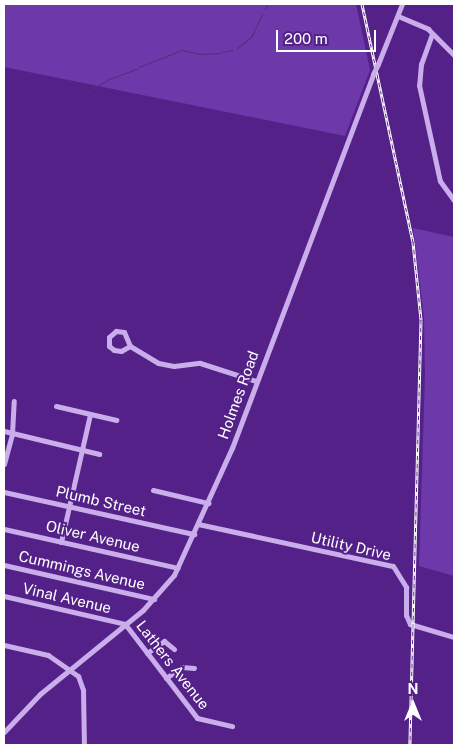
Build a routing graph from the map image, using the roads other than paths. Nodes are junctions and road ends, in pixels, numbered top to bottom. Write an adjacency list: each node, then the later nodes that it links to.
1 (402, 4): 2 (street, Holmes Road)
2 (398, 16): 3 (street); 7 (street, Holmes Road, bridge)
3 (432, 34): 4 (street); 5 (street)
4 (454, 55)
5 (454, 200)
6 (130, 346): 6 (street); 7 (street)
7 (256, 381): 19 (street, Holmes Road)
8 (14, 401): 13 (street)
9 (56, 406): 10 (street)
10 (90, 414): 11 (street); 14 (street)
11 (116, 420)
12 (4, 431): 13 (street)
13 (12, 434): 14 (street); 16 (street)
14 (81, 450): 15 (street); 20 (street)
15 (99, 454)
16 (4, 464)
17 (153, 490): 19 (street)
18 (4, 492): 20 (street, Plumb Street)
19 (208, 503): 21 (street, Holmes Road)
20 (69, 506): 23 (street, Plumb Street); 24 (street)
21 (198, 524): 23 (street, Holmes Road); 30 (street, Utility Drive)
22 (4, 528): 24 (street, Oliver Avenue)
23 (194, 534): 26 (street, Holmes Road)
24 (61, 542): 26 (street, Oliver Avenue)
25 (4, 565): 28 (street, Cummings Avenue)
26 (178, 568): 28 (street, Holmes Road)
27 (4, 596): 29 (street, Vinal Avenue)
28 (154, 599): 29 (street, Holmes Road)
29 (125, 624): 33 (street, Lathers Avenue); 35 (street, Holmes Road)
30 (454, 636)
31 (4, 645): 35 (street)
32 (174, 649): 33 (street)
33 (147, 653): 36 (street, Lathers Avenue)
34 (194, 668): 36 (street)
35 (70, 670): 38 (street, Holmes Road); 39 (street)
36 (166, 678): 37 (street, Lathers Avenue)
37 (232, 726)
38 (4, 732)
39 (84, 745)

